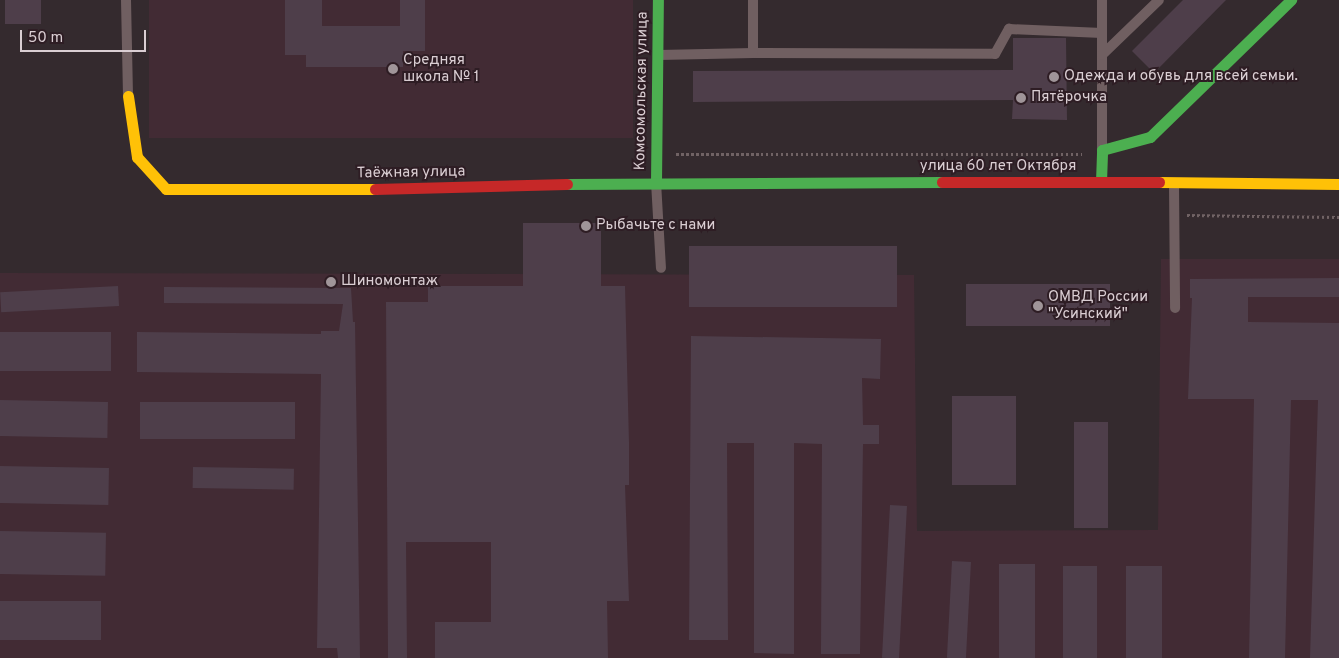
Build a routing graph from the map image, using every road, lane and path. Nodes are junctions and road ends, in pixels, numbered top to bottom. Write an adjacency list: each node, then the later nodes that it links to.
1 (126, 0): 11 (lane)
2 (658, 0): 9 (street, Комсомольская улица)
3 (753, 0): 8 (lane)
4 (1102, 0): 7 (lane)
5 (1159, 0): 10 (lane)
6 (1291, 0): 12 (street)
7 (1102, 32): 8 (lane); 10 (lane)
8 (753, 53): 9 (lane)
9 (658, 55): 14 (street, Комсомольская улица)
10 (1102, 55): 12 (lane)
11 (128, 96): 14 (street, Таёжная улица)
12 (1102, 150): 13 (path); 15 (street)
13 (674, 154)
14 (656, 182): 15 (street, улица 60 лет Октября); 20 (lane)
15 (1101, 182): 16 (street, улица 60 лет Октября)
16 (1174, 182): 17 (street, улица 60 лет Октября); 18 (lane)
17 (1339, 184)
18 (1174, 215): 19 (path); 21 (lane)
19 (1339, 217)
20 (662, 268)
21 (1175, 308)

